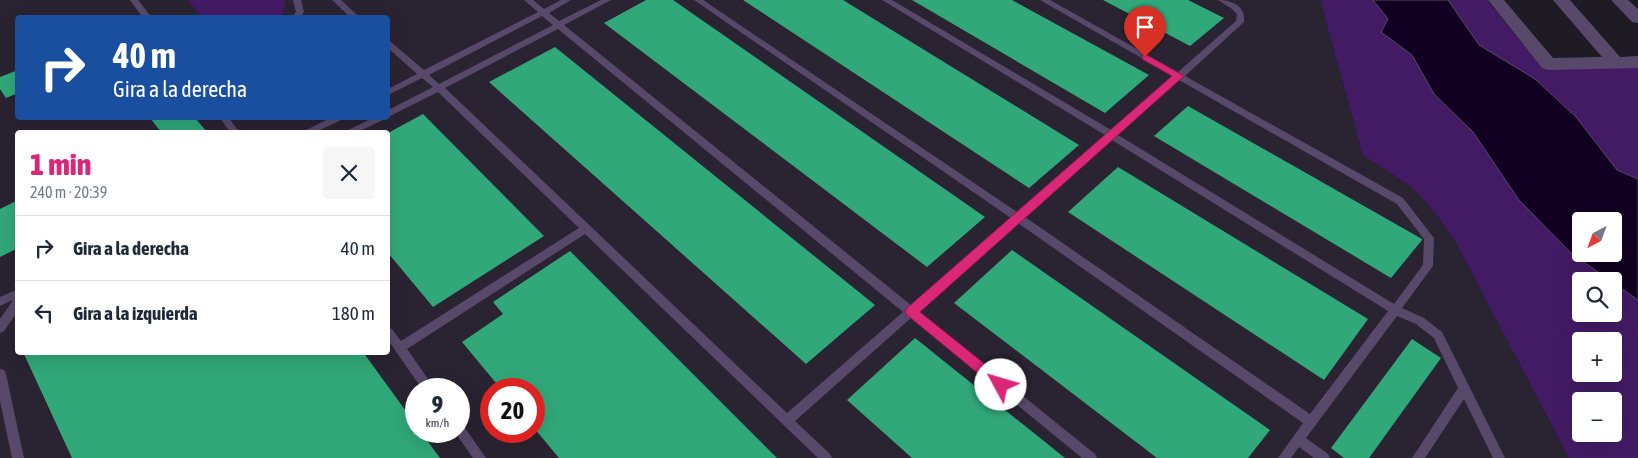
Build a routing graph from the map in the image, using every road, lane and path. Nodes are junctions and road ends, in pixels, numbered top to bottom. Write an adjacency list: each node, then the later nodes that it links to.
1 (134, 0): 15 (lane)
2 (296, 0): 16 (lane)
3 (336, 0): 17 (lane)
4 (528, 0): 14 (lane)
5 (566, 0): 14 (lane)
6 (607, 0): 19 (lane)
7 (698, 0): 35 (lane)
8 (886, 0): 34 (lane)
9 (1044, 0): 24 (lane)
10 (1222, 0): 24 (lane)
11 (1496, 0): 22 (street)
12 (1561, 0): 22 (street)
13 (1619, 0): 18 (street)
14 (543, 12): 19 (lane); 23 (lane)
15 (146, 15)
16 (298, 15)
17 (353, 15)
18 (1638, 18)
19 (559, 25): 25 (lane); 41 (lane)
20 (390, 46): 23 (lane)
21 (1638, 62): 22 (street)
22 (1616, 63)
23 (423, 74): 25 (lane); 26 (lane)
24 (1179, 76): 34 (lane); 40 (lane)
25 (438, 87): 27 (lane); 36 (lane)
26 (390, 91)
27 (390, 113)
28 (226, 120): 31 (lane)
29 (334, 120): 32 (lane)
30 (376, 120): 33 (lane)
31 (233, 130)
32 (313, 130)
33 (355, 130)
34 (1112, 135): 35 (lane); 40 (lane)
35 (1018, 218): 41 (lane); 49 (lane)
36 (585, 229): 44 (lane); 48 (lane)
37 (15, 294): 38 (lane)
38 (0, 302)
39 (15, 306): 42 (lane)
40 (1395, 310): 47 (lane); 49 (lane)
41 (911, 312): 48 (lane); 55 (lane)
42 (0, 328)
43 (390, 335): 44 (lane)
44 (400, 348): 46 (lane)
45 (0, 374): 52 (lane)
46 (421, 378)
47 (1465, 388): 58 (lane); 59 (lane)
48 (787, 421): 54 (lane)
49 (1312, 422): 50 (lane)
50 (1298, 439): 56 (lane); 57 (lane)
51 (469, 443): 53 (lane)
52 (18, 458)
53 (480, 458)
54 (826, 458)
55 (1091, 458)
56 (1284, 458)
57 (1324, 458)
58 (1418, 458)
59 (1499, 458)

